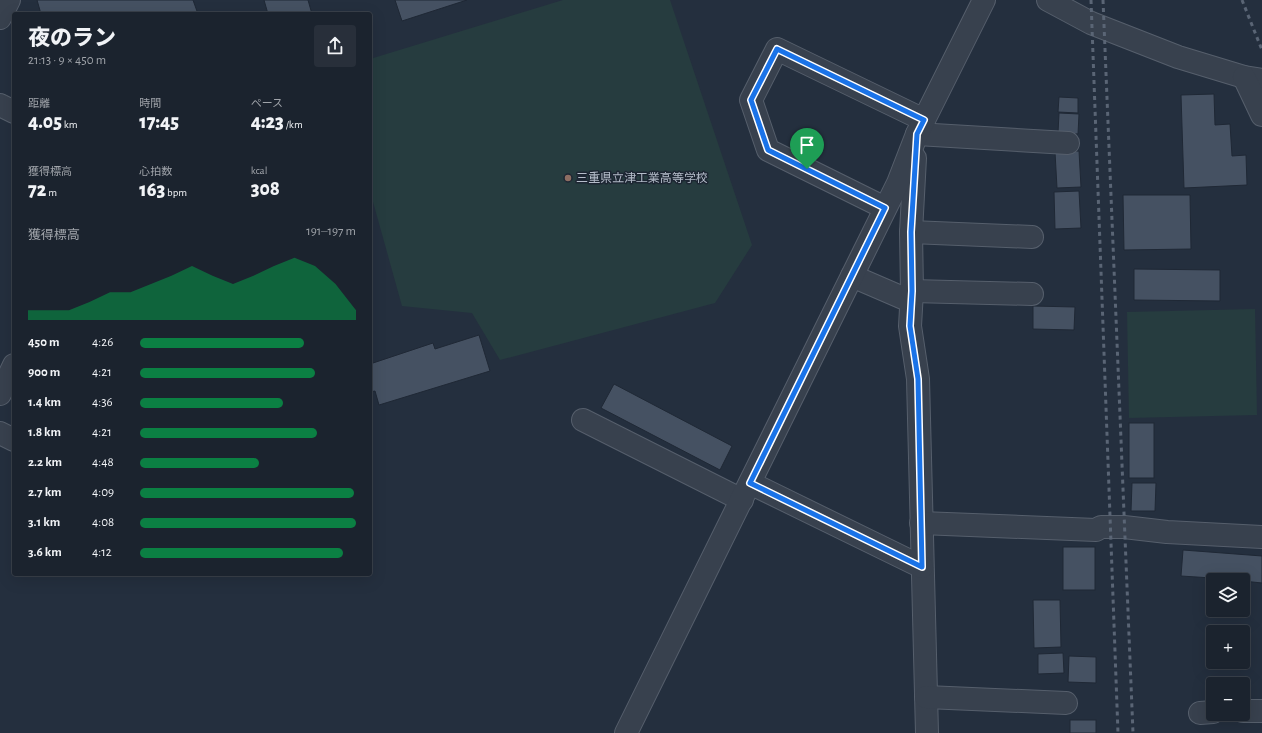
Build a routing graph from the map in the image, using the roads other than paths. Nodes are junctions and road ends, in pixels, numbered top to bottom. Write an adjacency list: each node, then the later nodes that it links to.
1 (9, 0): 4 (street)
2 (984, 0): 9 (street)
3 (1048, 0): 5 (street)
4 (0, 18)
5 (1253, 78): 8 (street)
6 (0, 105): 7 (street)
7 (12, 111)
8 (1262, 115)
9 (920, 127): 10 (street); 11 (street); 11 (street); 12 (street)
10 (1068, 143)
11 (885, 208): 14 (street)
12 (911, 232): 13 (street); 16 (street)
13 (1032, 237)
14 (852, 276): 16 (street); 22 (street)
15 (1032, 294): 16 (street)
16 (912, 295): 23 (street)
17 (12, 369): 18 (street)
18 (0, 394)
19 (583, 420): 22 (street)
20 (0, 433): 21 (street)
21 (12, 439)
22 (746, 491): 25 (street); 30 (street)
23 (921, 523): 24 (street); 25 (street)
24 (1262, 537)
25 (922, 567): 26 (street)
26 (926, 696): 27 (street); 31 (street)
27 (1066, 703)
28 (1262, 710): 29 (street)
29 (1250, 711)
30 (626, 733)
31 (926, 733)

